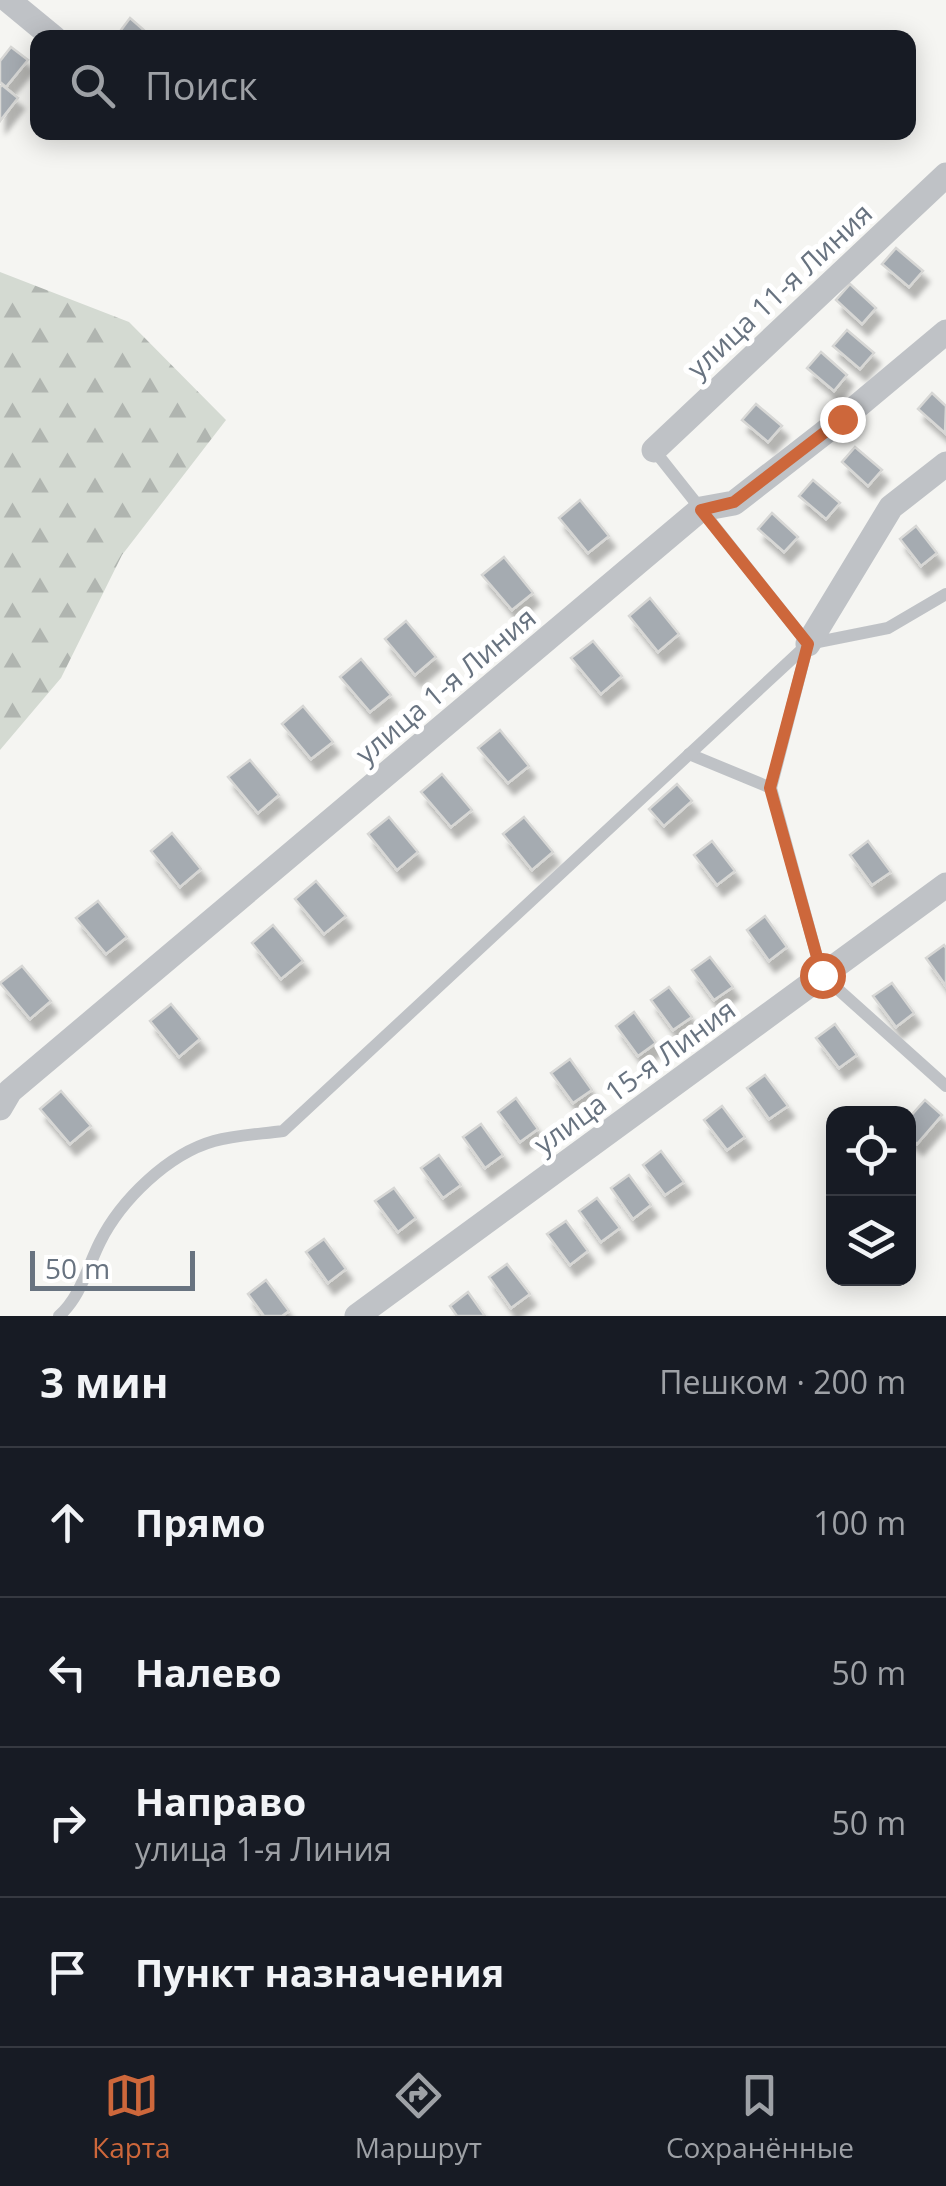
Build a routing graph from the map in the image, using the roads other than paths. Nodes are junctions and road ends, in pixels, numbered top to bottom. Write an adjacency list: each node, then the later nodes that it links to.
1 (8, 0): 2 (street)
2 (44, 30)
3 (946, 174): 5 (street, улица 11-я Линия)
4 (946, 332): 7 (street, улица 1-я Линия)
5 (654, 450): 7 (lane)
6 (946, 464): 9 (street)
7 (701, 510): 9 (lane); 15 (street, улица 1-я Линия)
8 (946, 594): 9 (lane)
9 (808, 644): 10 (lane); 11 (lane)
10 (690, 754): 11 (lane); 16 (lane)
11 (770, 788): 13 (lane)
12 (946, 885): 13 (street, улица 15-я Линия)
13 (822, 975): 14 (lane); 17 (street, улица 15-я Линия)
14 (946, 1086)
15 (0, 1108)
16 (59, 1316)
17 (357, 1316)

